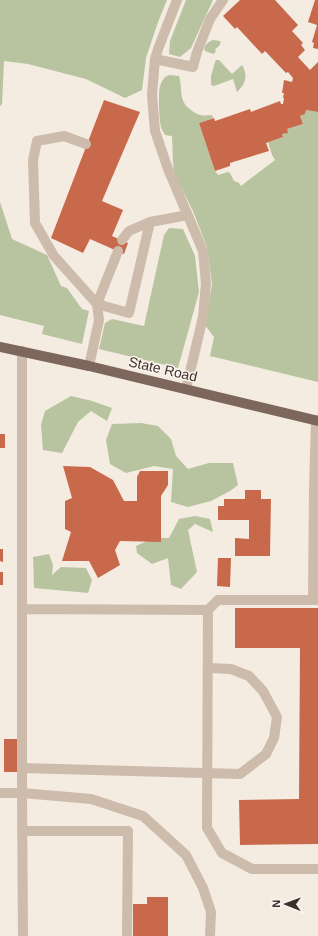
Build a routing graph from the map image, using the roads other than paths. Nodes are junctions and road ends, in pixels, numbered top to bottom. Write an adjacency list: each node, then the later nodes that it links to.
1 (177, 0): 3 (street)
2 (222, 0): 3 (street)
3 (155, 59): 5 (street)
4 (86, 144): 9 (street)
5 (188, 215): 6 (street); 13 (street)
6 (150, 222): 7 (street); 9 (street)
7 (122, 240)
8 (118, 252): 9 (street)
9 (97, 304): 12 (street)
10 (0, 347): 11 (main road, State Road)
11 (22, 351): 12 (main road, State Road); 16 (street)
12 (89, 366): 13 (main road, State Road)
13 (186, 389): 14 (main road, State Road)
14 (317, 420): 15 (street)
15 (315, 600): 17 (street)
16 (22, 609): 17 (street); 19 (street)
17 (208, 610): 18 (street)
18 (208, 668): 20 (street); 20 (street)
19 (22, 768): 20 (street); 22 (street)
20 (207, 773): 24 (street)
21 (0, 793): 22 (street)
22 (22, 793): 23 (street); 27 (street)
23 (22, 831): 25 (street); 26 (street)
24 (318, 869)
25 (23, 936)
26 (127, 936)
27 (210, 936)

